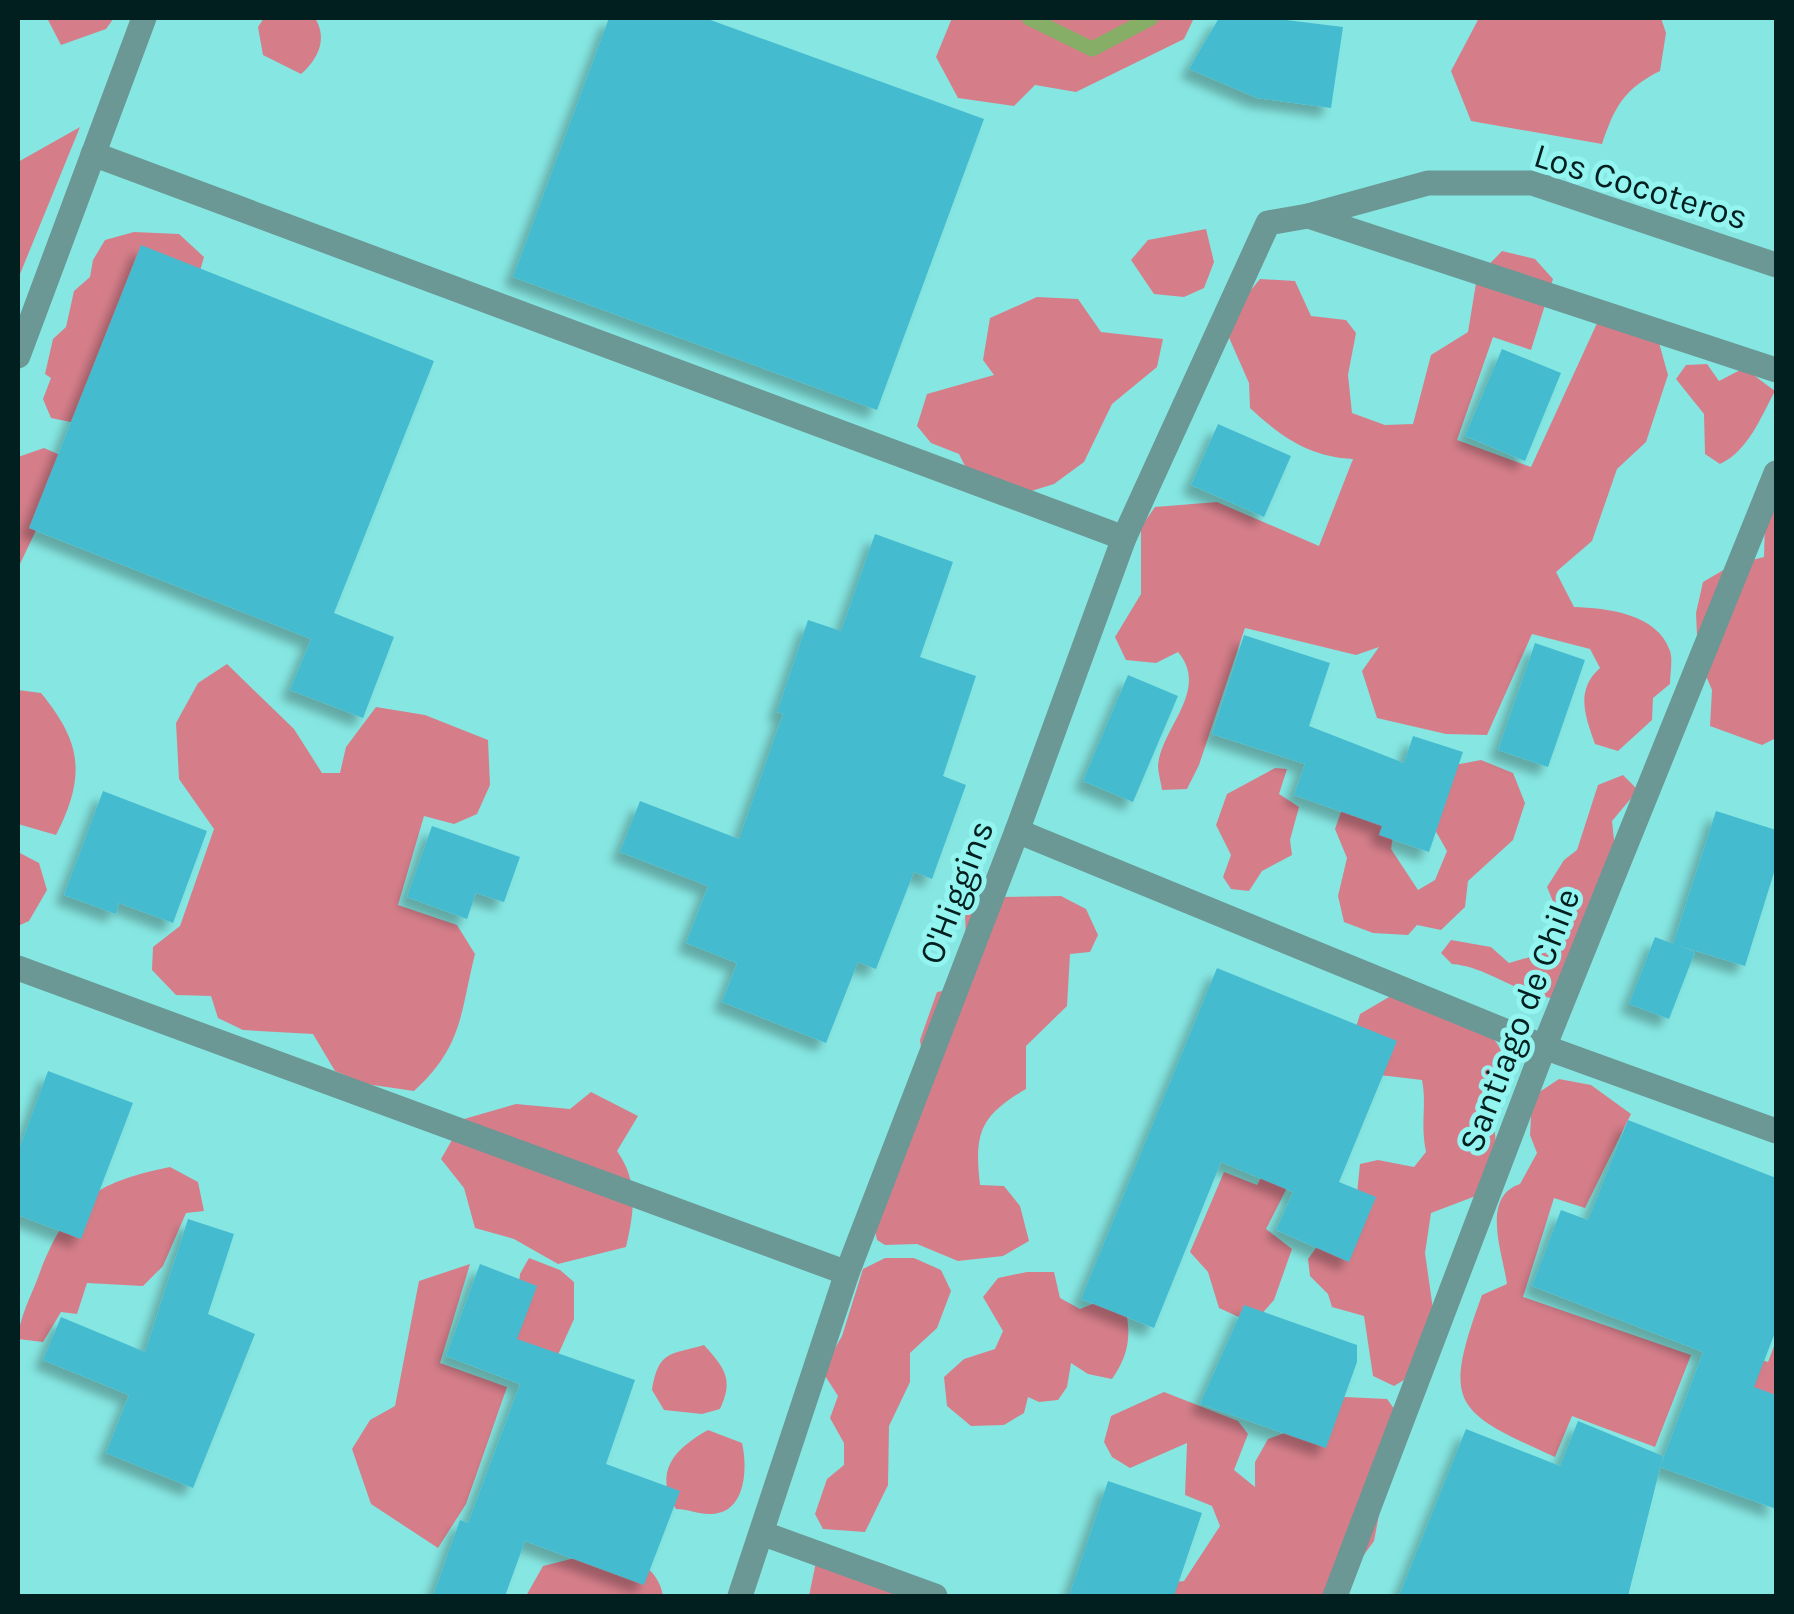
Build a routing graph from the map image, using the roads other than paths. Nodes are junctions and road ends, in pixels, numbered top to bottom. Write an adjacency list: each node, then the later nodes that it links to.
1 (144, 18): 2 (street)
2 (93, 154): 6 (street); 9 (street)
3 (1308, 216): 4 (street, Los Cocoteros); 5 (street, Los Cocoteros); 7 (street)
4 (1268, 223): 9 (street, O'Higgins)
5 (1776, 265)
6 (18, 356)
7 (1776, 370)
8 (1776, 473): 12 (street, Santiago de Chile)
9 (1124, 538): 10 (street, O'Higgins)
10 (1018, 831): 12 (street); 14 (street, O'Higgins)
11 (18, 968): 14 (street)
12 (1544, 1046): 13 (street); 18 (street, Santiago de Chile)
13 (1776, 1130)
14 (847, 1273): 15 (street, O'Higgins)
15 (764, 1534): 16 (street, O'Higgins); 17 (street)
16 (740, 1596)
17 (935, 1596)
18 (1336, 1596)

